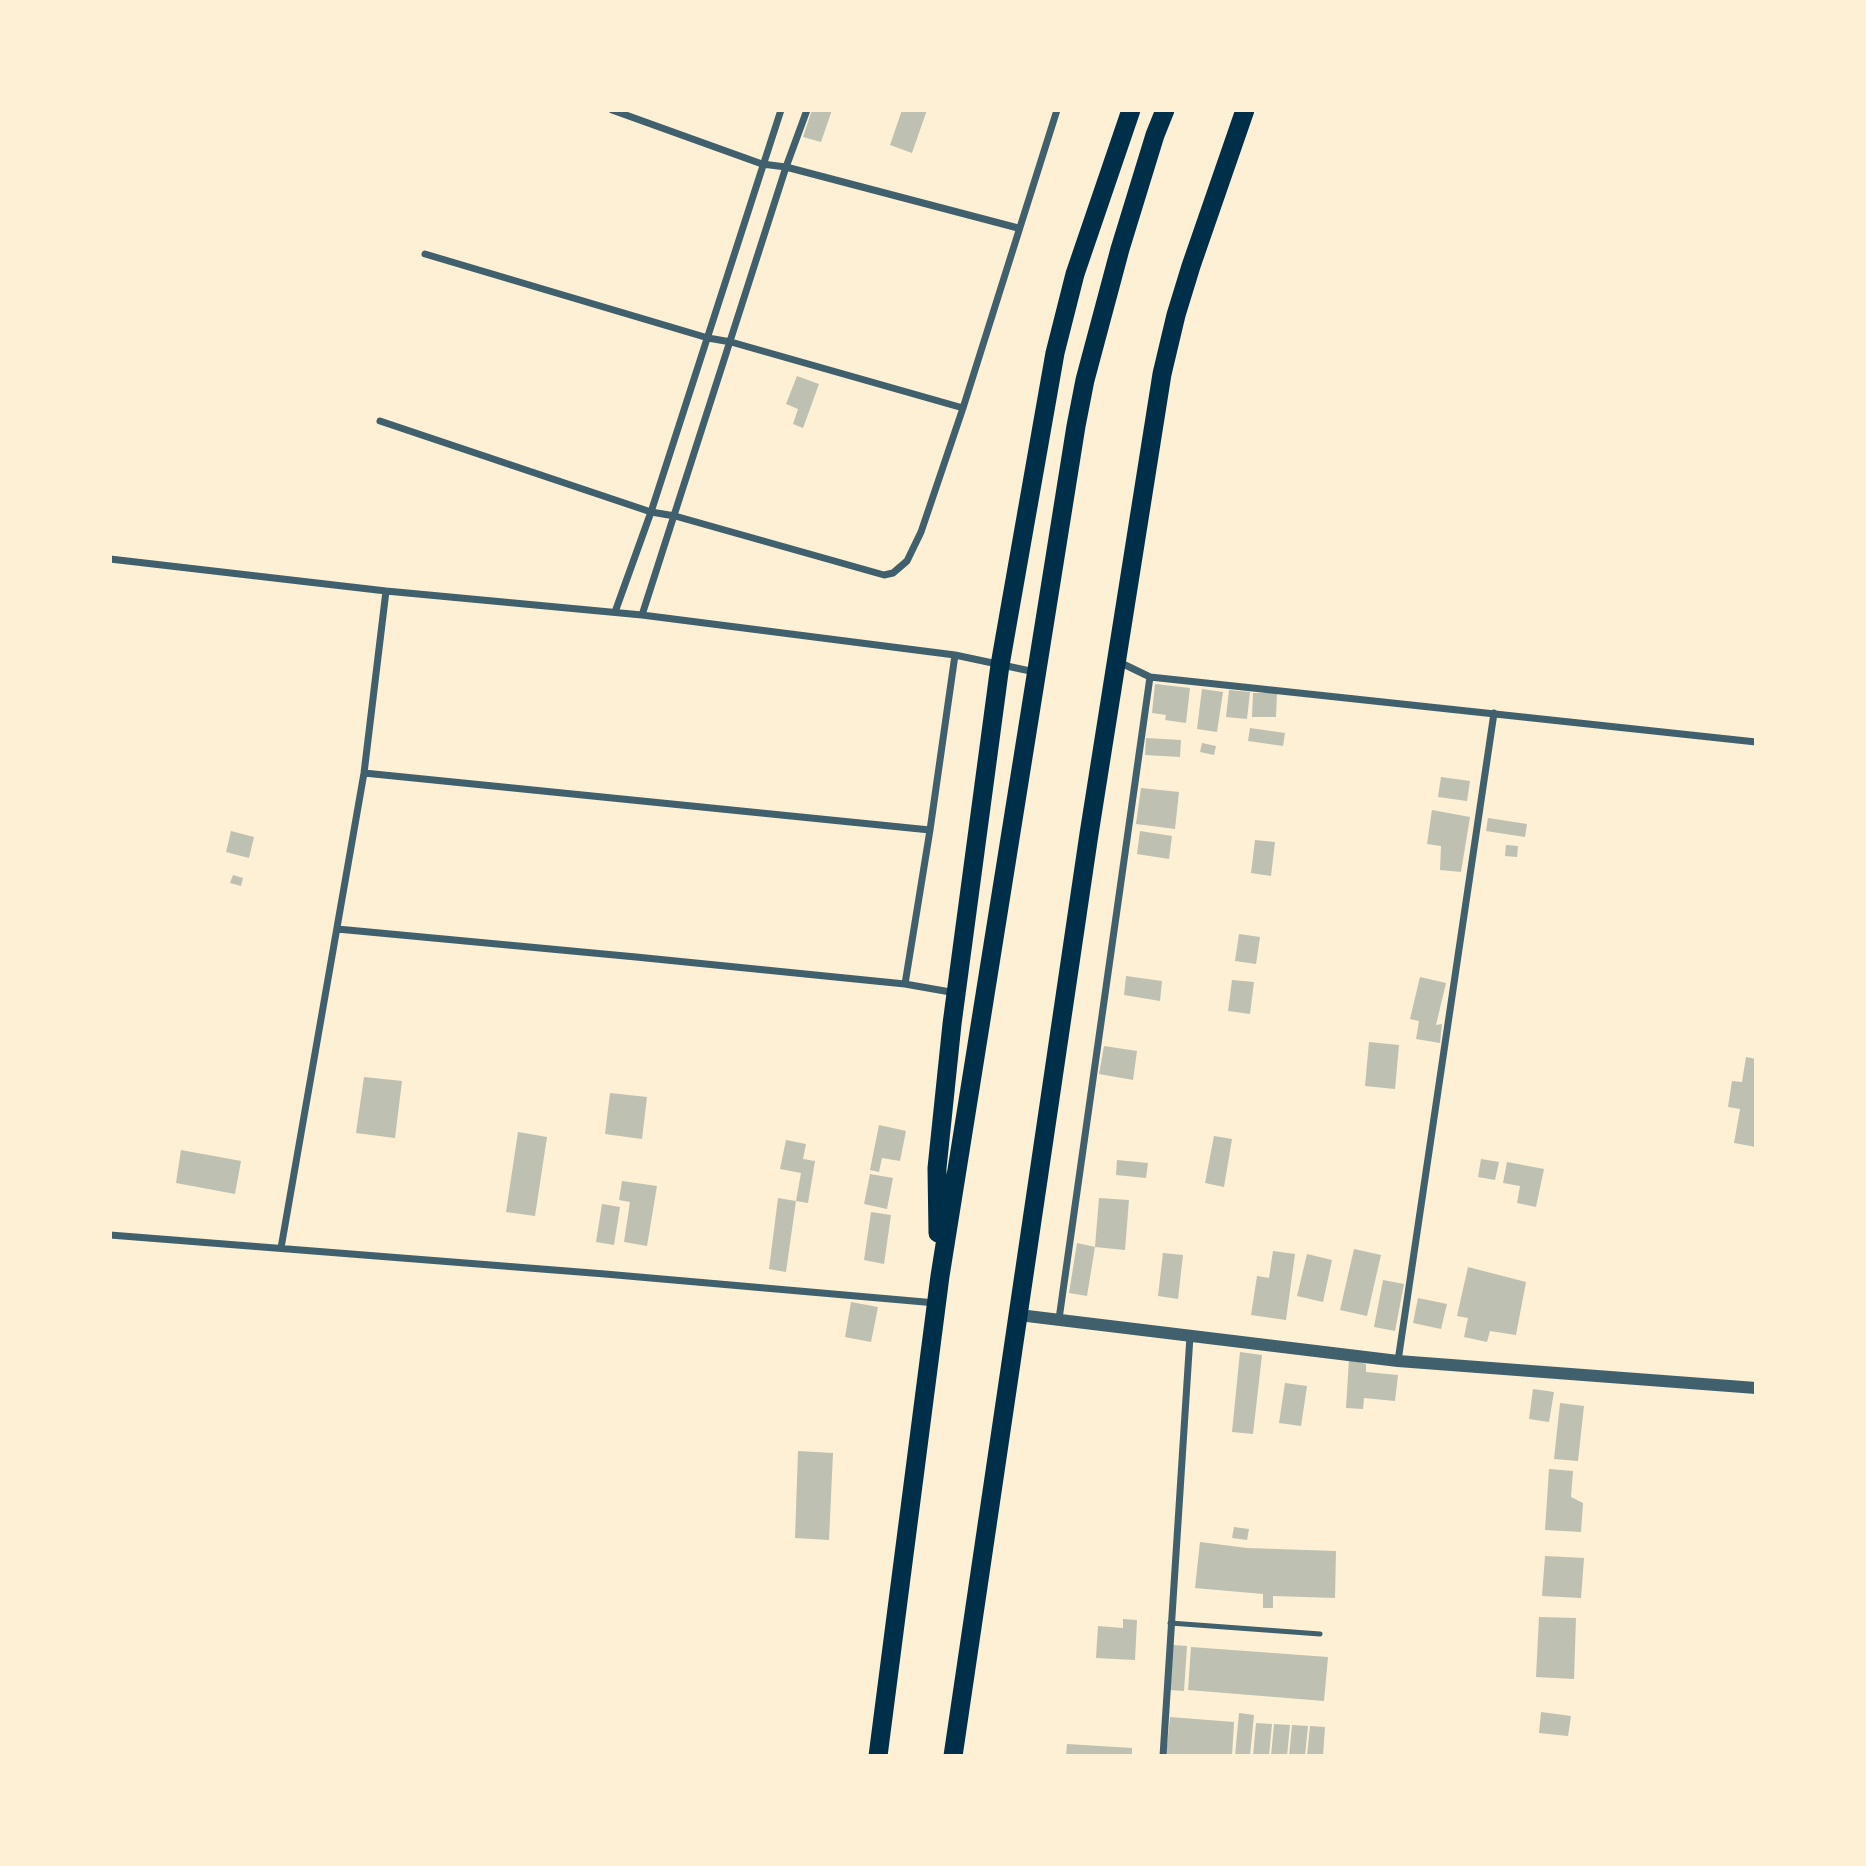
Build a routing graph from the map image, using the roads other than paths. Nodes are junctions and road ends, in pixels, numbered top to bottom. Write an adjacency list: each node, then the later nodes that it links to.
1 (611, 110): 8 (street)
2 (781, 110): 8 (street)
3 (807, 110): 9 (street)
4 (1057, 110): 10 (street)
5 (1131, 110): 24 (highway)
6 (1165, 110): 25 (highway)
7 (1245, 110): 23 (highway)
8 (762, 164): 9 (street); 12 (street)
9 (786, 167): 10 (street); 13 (street)
10 (1018, 228): 14 (street)
11 (425, 254): 12 (street)
12 (708, 338): 13 (street); 16 (street)
13 (731, 342): 14 (street); 17 (street)
14 (963, 408): 17 (street)
15 (380, 421): 16 (street)
16 (651, 512): 17 (street); 20 (street)
17 (675, 516): 21 (street)
18 (110, 559): 19 (street)
19 (386, 591): 20 (street); 29 (street)
20 (615, 612): 21 (street)
21 (642, 615): 22 (street)
22 (955, 656): 24 (street); 30 (street)
23 (1117, 661): 26 (street); 38 (highway)
24 (1000, 665): 25 (street); 33 (highway)
25 (1036, 672): 36 (highway)
26 (1150, 677): 27 (street); 39 (street)
27 (1494, 713): 28 (street); 41 (street)
28 (1756, 742)
29 (364, 773): 30 (street); 31 (street)
30 (930, 830): 32 (street)
31 (337, 929): 32 (street); 35 (street)
32 (905, 984): 33 (street)
33 (956, 993): 36 (highway)
34 (110, 1235): 35 (street)
35 (281, 1248): 37 (street)
36 (940, 1276): 37 (highway)
37 (938, 1303): 45 (highway)
38 (1019, 1315): 39 (street); 46 (highway)
39 (1059, 1319): 40 (street)
40 (1190, 1336): 41 (street); 43 (street)
41 (1398, 1361): 42 (street)
42 (1756, 1388)
43 (1170, 1623): 44 (lane); 47 (street)
44 (1320, 1634)
45 (878, 1756)
46 (953, 1756)
47 (1163, 1756)

